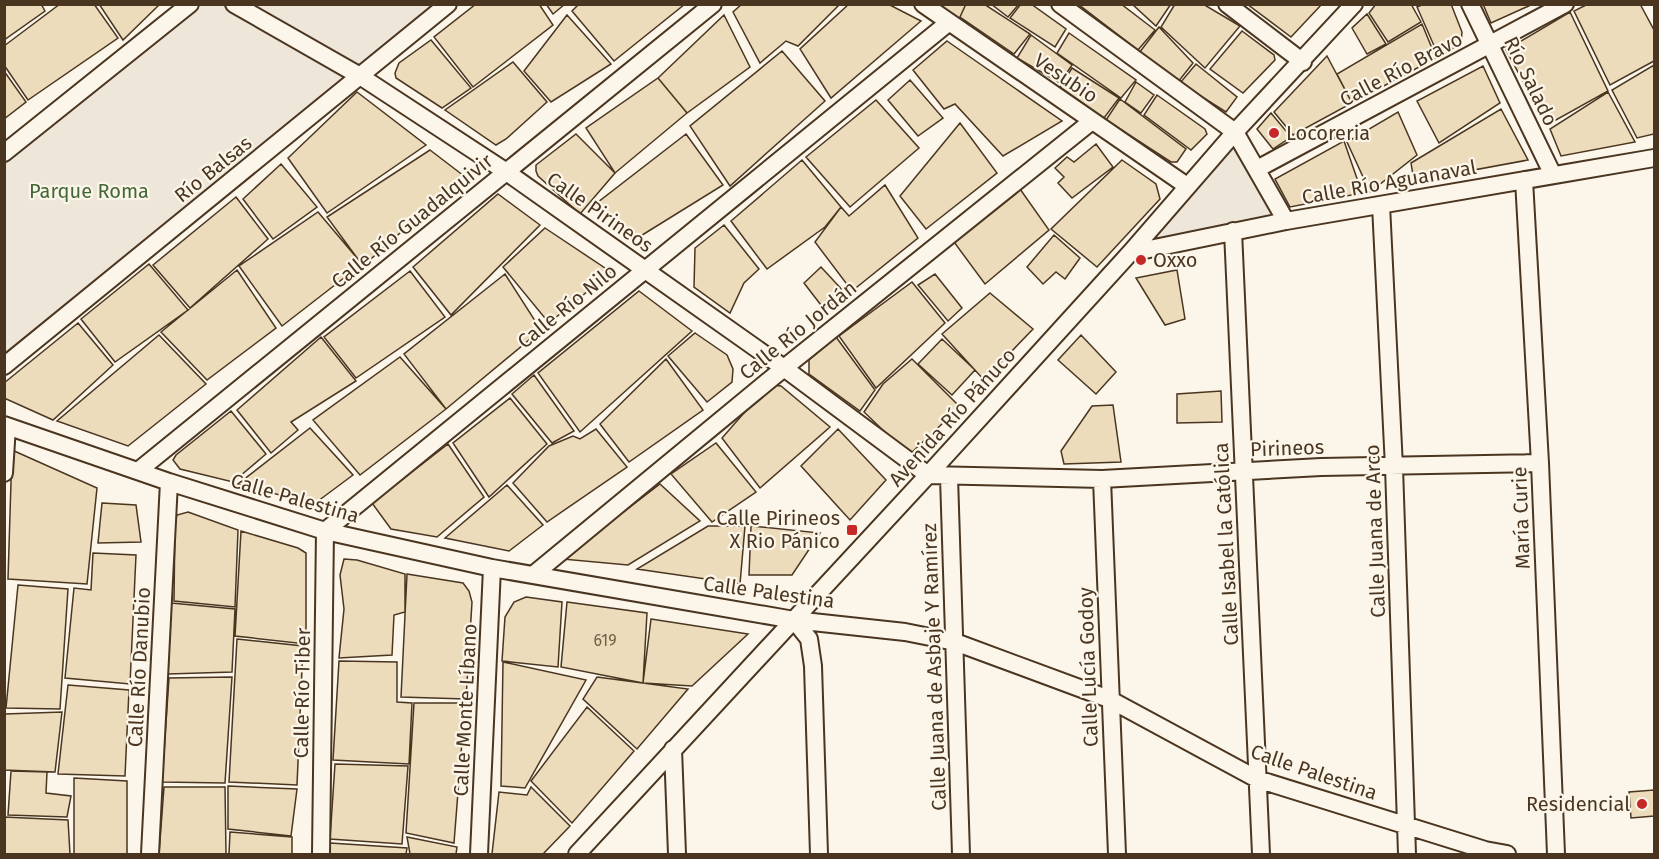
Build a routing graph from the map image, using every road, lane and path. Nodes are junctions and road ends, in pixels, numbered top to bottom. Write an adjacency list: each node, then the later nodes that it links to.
1 (190, 4): 17 (street)
2 (234, 4): 14 (street, Calle Pirineos)
3 (448, 4): 14 (street, Río Balsas)
4 (713, 4): 20 (street, Calle Río Guadalquivir)
5 (923, 4): 11 (street, Vesubio)
6 (1060, 4): 16 (street)
7 (1227, 4): 13 (street)
8 (1354, 4): 13 (street, Avenida Río Pánuco)
9 (1470, 4): 12 (street, Río Salado)
10 (1565, 4): 12 (street, Calle Río Bravo)
11 (948, 23): 15 (street, Vesubio); 28 (street, Calle Río Nilo)
12 (1491, 45): 19 (street, Calle Río Bravo); 21 (street, Río Salado)
13 (1303, 62): 16 (street, Avenida Río Pánuco)
14 (360, 76): 20 (street, Calle Pirineos); 29 (street, Río Balsas)
15 (1092, 121): 23 (street, Vesubio); 30 (street, Calle Río Jordán)
16 (1235, 132): 19 (street); 23 (street, Avenida Río Pánuco)
17 (4, 153)
18 (1654, 158): 21 (street, Calle Río Aguanaval)
19 (1257, 169): 25 (street)
20 (505, 171): 28 (street, Calle Pirineos); 35 (street, Calle Río Guadalquivir)
21 (1553, 175): 22 (street, Calle Río Aguanaval)
22 (1524, 180): 24 (street, Calle Río Aguanaval); 32 (street, María Curie)
23 (1186, 186): 27 (street, Avenida Río Pánuco)
24 (1381, 205): 25 (street, Calle Río Aguanaval); 33 (street, Calle Juana de Arco)
25 (1286, 221): 26 (street, Calle Río Aguanaval)
26 (1233, 231): 27 (street, Calle Río Aguanaval); 34 (street, Calle Isabel la Católica)
27 (1130, 252): 37 (street, Avenida Río Pánuco)
28 (645, 269): 30 (street, Calle Pirineos); 41 (street, Calle Río Nilo)
29 (4, 366)
30 (784, 368): 37 (street, Calle Pirineos); 43 (street, Calle Río Jordán)
31 (6, 425): 35 (street, Calle Palestina); 36 (street)
32 (1540, 463): 33 (street, Pirineos); 61 (street, María Curie)
33 (1394, 467): 34 (street, Pirineos); 49 (street, Calle Juana de Arco)
34 (1244, 470): 39 (street, Pirineos); 48 (street, Calle Isabel la Católica)
35 (138, 471): 40 (street, Calle Palestina)
36 (4, 474)
37 (928, 475): 38 (street, Pirineos); 44 (street, Avenida Río Pánuco)
38 (949, 477): 39 (street, Pirineos); 45 (street, Calle Juana de Asbaje Y Ramírez)
39 (1102, 479): 46 (street, Calle Lucía Godoy)
40 (169, 482): 41 (street, Calle Palestina); 50 (street, Calle Río Danubio)
41 (325, 531): 42 (street, Calle Palestina); 51 (street, Calle Río Tiber)
42 (492, 568): 43 (street, Calle Palestina); 52 (street, Calle Monte Líbano)
43 (533, 575): 44 (street, Calle Palestina)
44 (794, 620): 45 (street, Calle Palestina); 47 (street, Avenida Río Pánuco); 55 (street)
45 (955, 642): 46 (street, Calle Palestina); 56 (street, Calle Juana de Asbaje Y Ramírez)
46 (1109, 699): 48 (street, Calle Palestina); 57 (street, Calle Lucía Godoy)
47 (673, 749): 53 (street, Avenida Río Pánuco); 54 (street)
48 (1257, 779): 49 (street, Calle Palestina); 58 (street, Calle Isabel la Católica)
49 (1406, 825): 59 (street, Calle Juana de Arco); 60 (street, Calle Palestina)
50 (150, 855)
51 (321, 855)
52 (479, 855)
53 (577, 855)
54 (677, 855)
55 (819, 855)
56 (961, 855)
57 (1117, 855)
58 (1261, 855)
59 (1407, 855)
60 (1507, 855)
61 (1556, 855)

